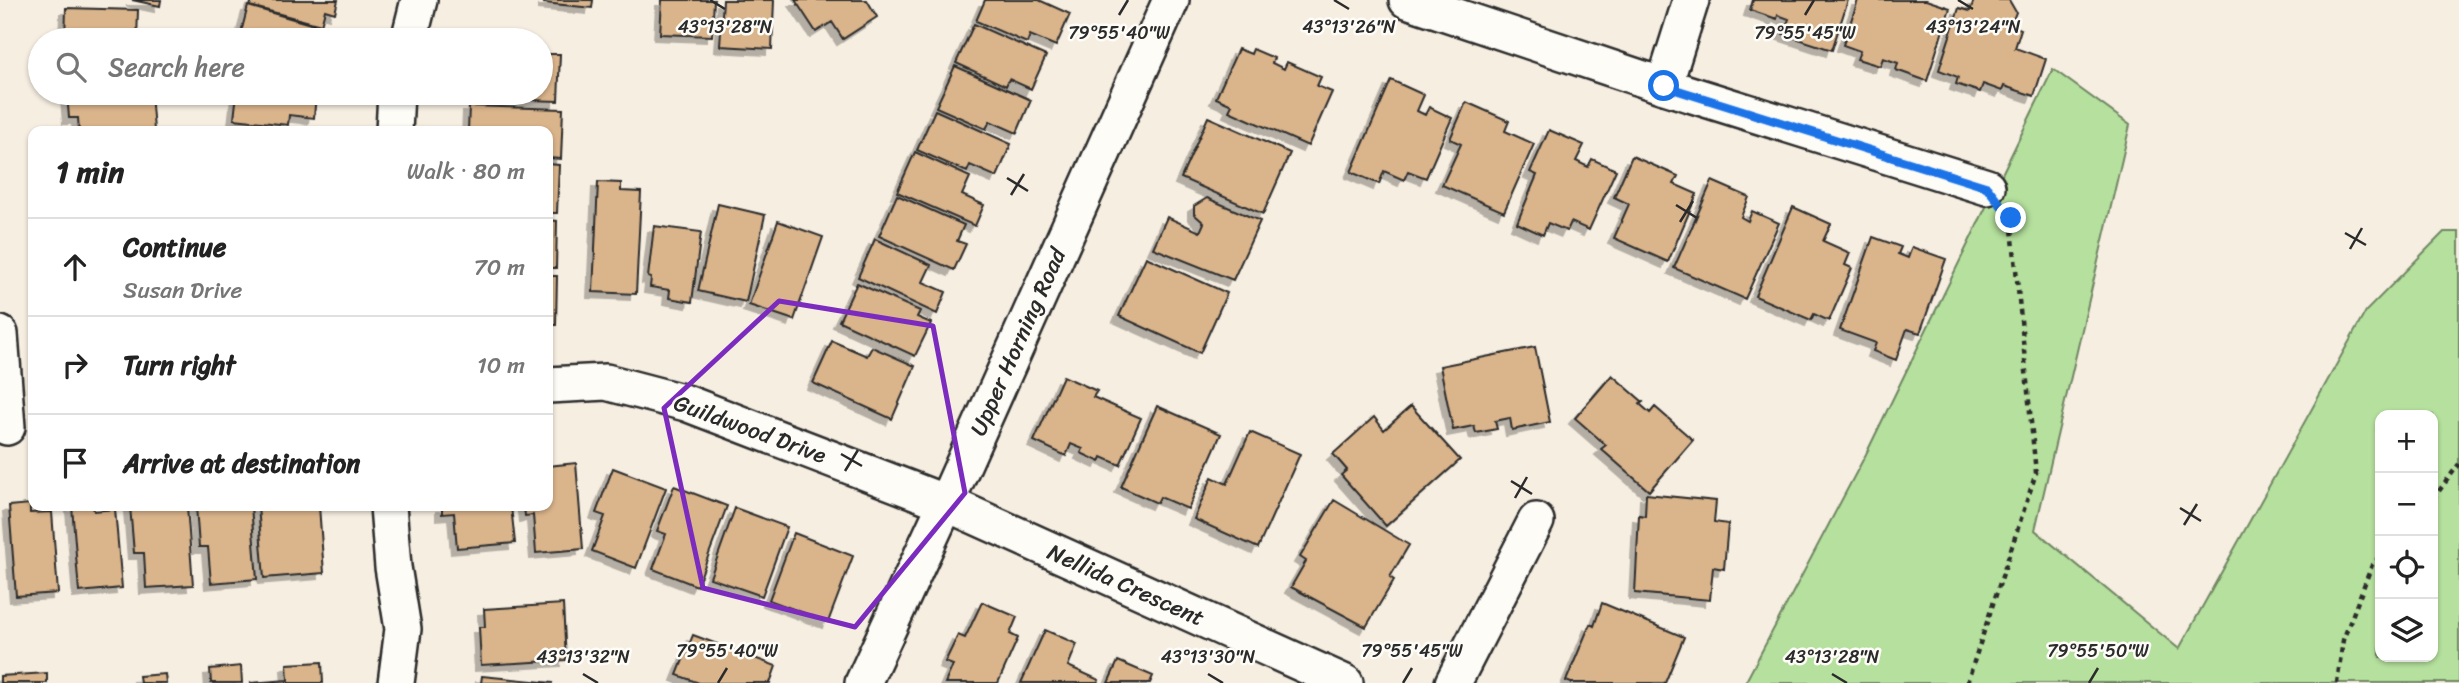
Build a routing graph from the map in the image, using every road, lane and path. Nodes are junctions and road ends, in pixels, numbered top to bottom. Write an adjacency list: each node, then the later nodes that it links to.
1 (419, 0): 5 (street)
2 (1171, 0): 15 (street, Upper Horning Road)
3 (1407, 0): 6 (street)
4 (1691, 0): 6 (street)
5 (412, 28)
6 (1664, 86): 9 (street)
7 (395, 105): 8 (street)
8 (394, 126)
9 (1987, 187): 23 (path)
10 (0, 334): 12 (street)
11 (553, 385): 15 (street, Guildwood Drive)
12 (14, 426)
13 (2459, 464): 14 (path)
14 (2438, 492)
15 (946, 503): 20 (street, Upper Horning Road); 21 (street, Nellida Crescent)
16 (388, 511): 19 (street)
17 (1536, 521): 22 (street)
18 (2375, 562): 24 (path)
19 (396, 683)
20 (863, 683)
21 (1345, 683)
22 (1453, 683)
23 (1967, 683)
24 (2337, 683)

